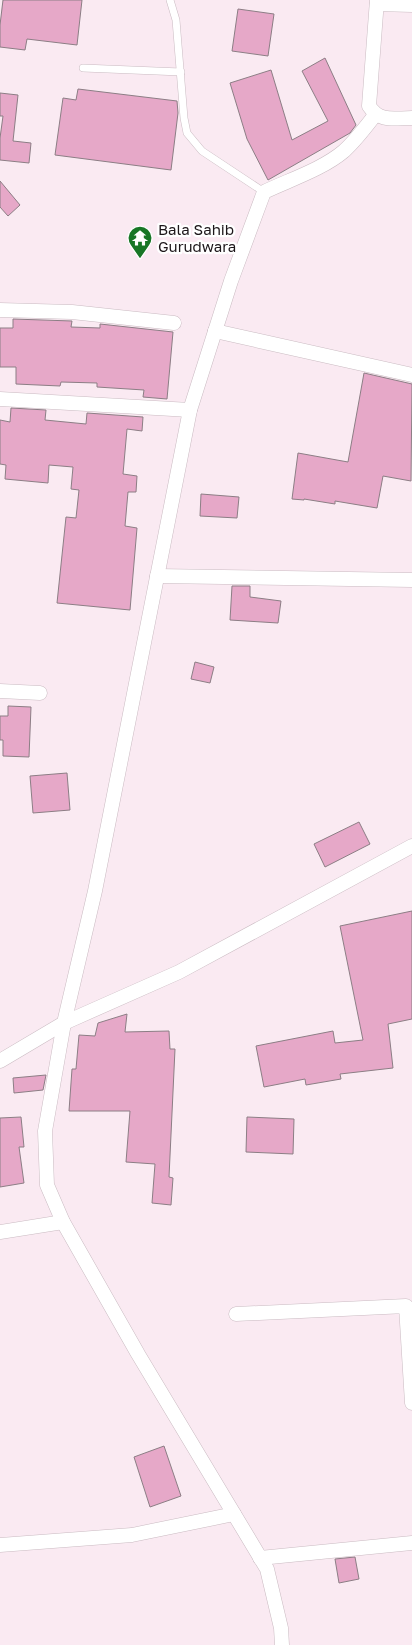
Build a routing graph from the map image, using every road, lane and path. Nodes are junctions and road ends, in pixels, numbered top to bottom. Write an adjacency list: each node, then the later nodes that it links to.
1 (170, 0): 5 (lane)
2 (377, 2): 3 (street); 6 (street)
3 (412, 5)
4 (83, 68): 5 (lane)
5 (181, 72): 8 (lane)
6 (375, 115): 7 (street); 8 (street)
7 (412, 118)
8 (264, 192): 11 (street)
9 (0, 310): 10 (street)
10 (174, 323)
11 (215, 331): 12 (street); 14 (street)
12 (412, 375)
13 (0, 399): 14 (street)
14 (190, 410): 15 (street)
15 (157, 576): 16 (street); 20 (street)
16 (412, 580)
17 (0, 691): 18 (street)
18 (40, 693)
19 (412, 846): 20 (street)
20 (64, 1023): 21 (street); 22 (street)
21 (0, 1061)
22 (63, 1222): 23 (street); 26 (street)
23 (0, 1232)
24 (236, 1314): 25 (street)
25 (412, 1403)
26 (234, 1514): 28 (street); 29 (street)
27 (412, 1542): 29 (street)
28 (0, 1545)
29 (260, 1558): 30 (street)
30 (282, 1645)

